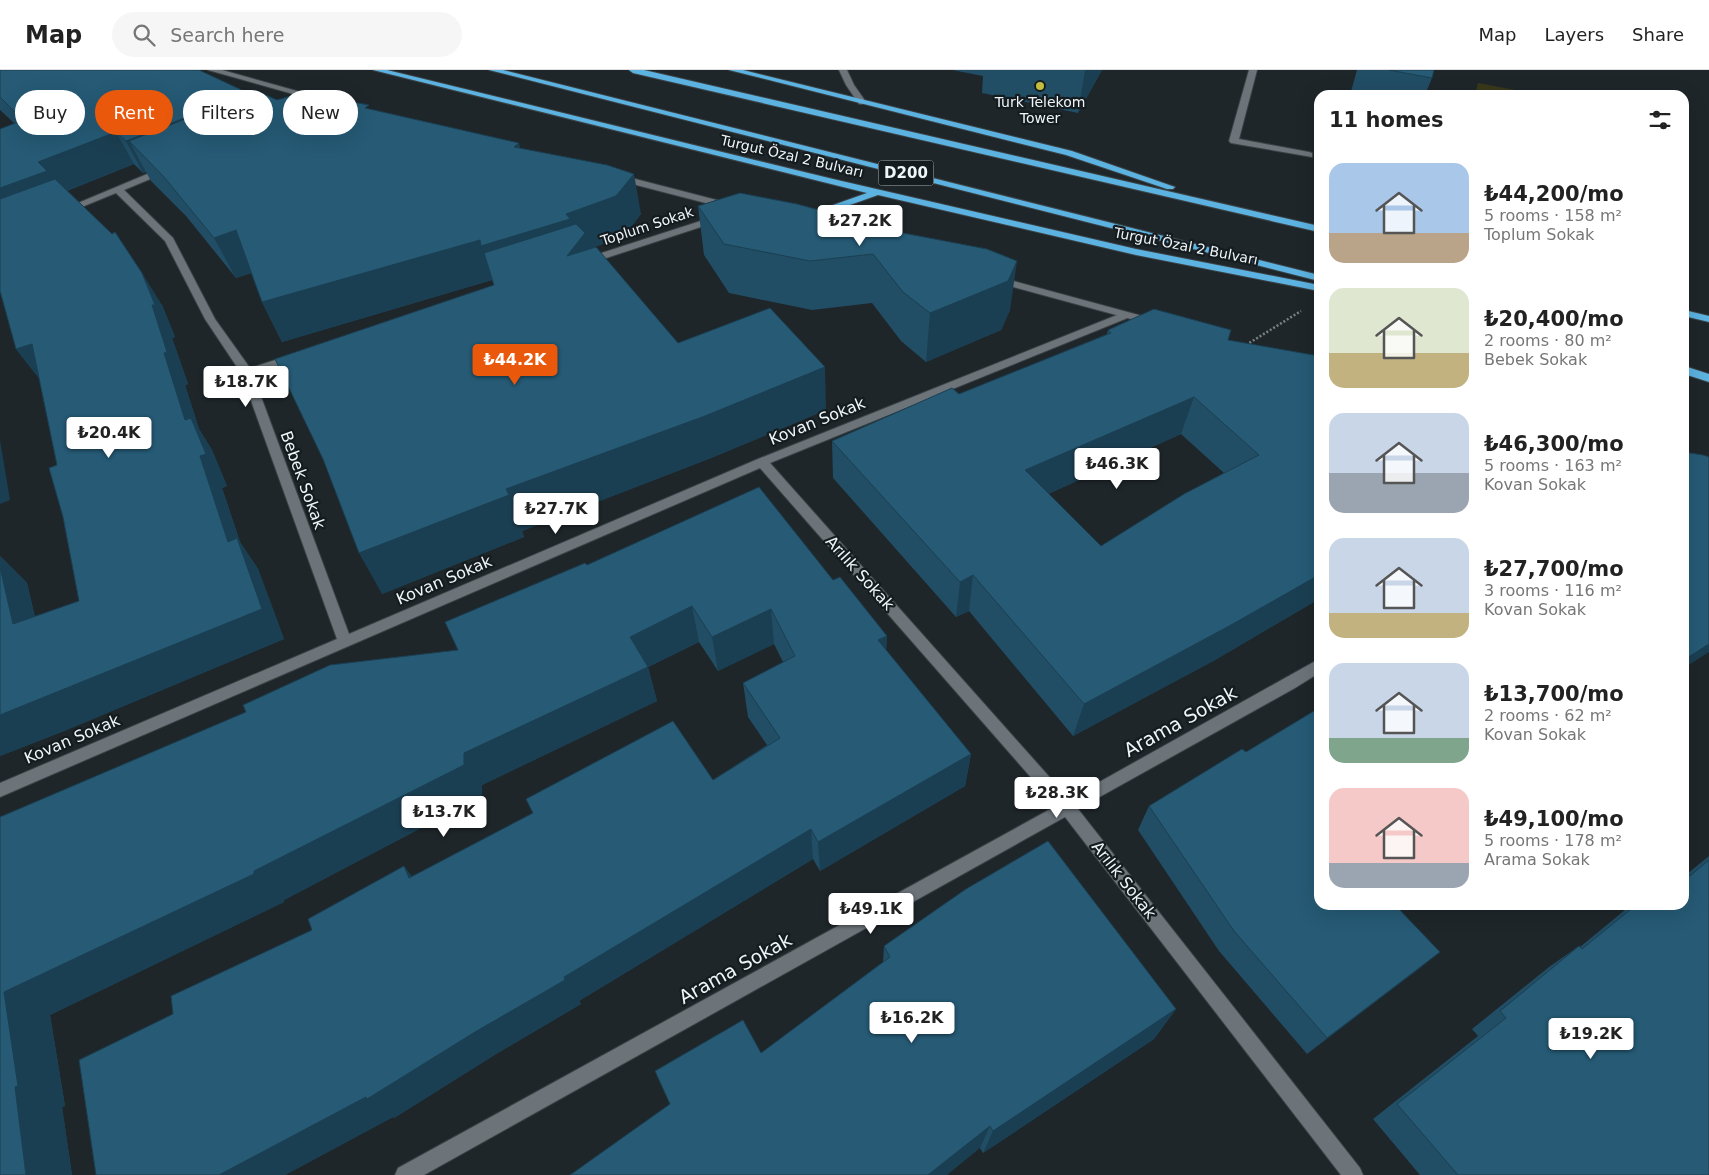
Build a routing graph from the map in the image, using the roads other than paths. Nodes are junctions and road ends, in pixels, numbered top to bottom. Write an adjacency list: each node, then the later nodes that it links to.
1 (212, 70): 8 (street)
2 (377, 70): 14 (highway, Turgut Özal 2 Bulvarı)
3 (493, 70): 21 (highway, Turgut Özal 2 Bulvarı / D200)
4 (633, 70): 15 (highway, D200)
5 (738, 70): 9 (highway)
6 (843, 70): 9 (street)
7 (1253, 70): 10 (street)
8 (288, 90)
9 (862, 102): 15 (highway)
10 (1309, 155)
11 (173, 166): 13 (street)
12 (608, 174): 19 (street, Toplum Sokak)
13 (118, 189): 16 (street); 29 (street, Bebek Sokak)
14 (877, 192): 17 (highway); 22 (highway, Turgut Özal 2 Bulvarı)
15 (1252, 214): 18 (highway, D200)
16 (51, 216)
17 (802, 224)
18 (1314, 228)
19 (574, 265)
20 (982, 275): 24 (street)
21 (1314, 277)
22 (1314, 287)
23 (1689, 314): 25 (highway)
24 (1126, 315): 26 (street); 31 (street, Kovan Sokak)
25 (1709, 319)
26 (1162, 324)
27 (303, 354): 29 (street)
28 (1689, 371): 30 (highway)
29 (247, 373): 32 (street, Bebek Sokak)
30 (1709, 377)
31 (762, 462): 32 (street, Kovan Sokak); 35 (street, Arılık Sokak)
32 (345, 641): 34 (street, Kovan Sokak)
33 (1314, 668): 35 (street, Arama Sokak)
34 (0, 790)
35 (1068, 808): 36 (street, Arama Sokak); 37 (street, Arılık Sokak)
36 (405, 1175)
37 (1353, 1175)

